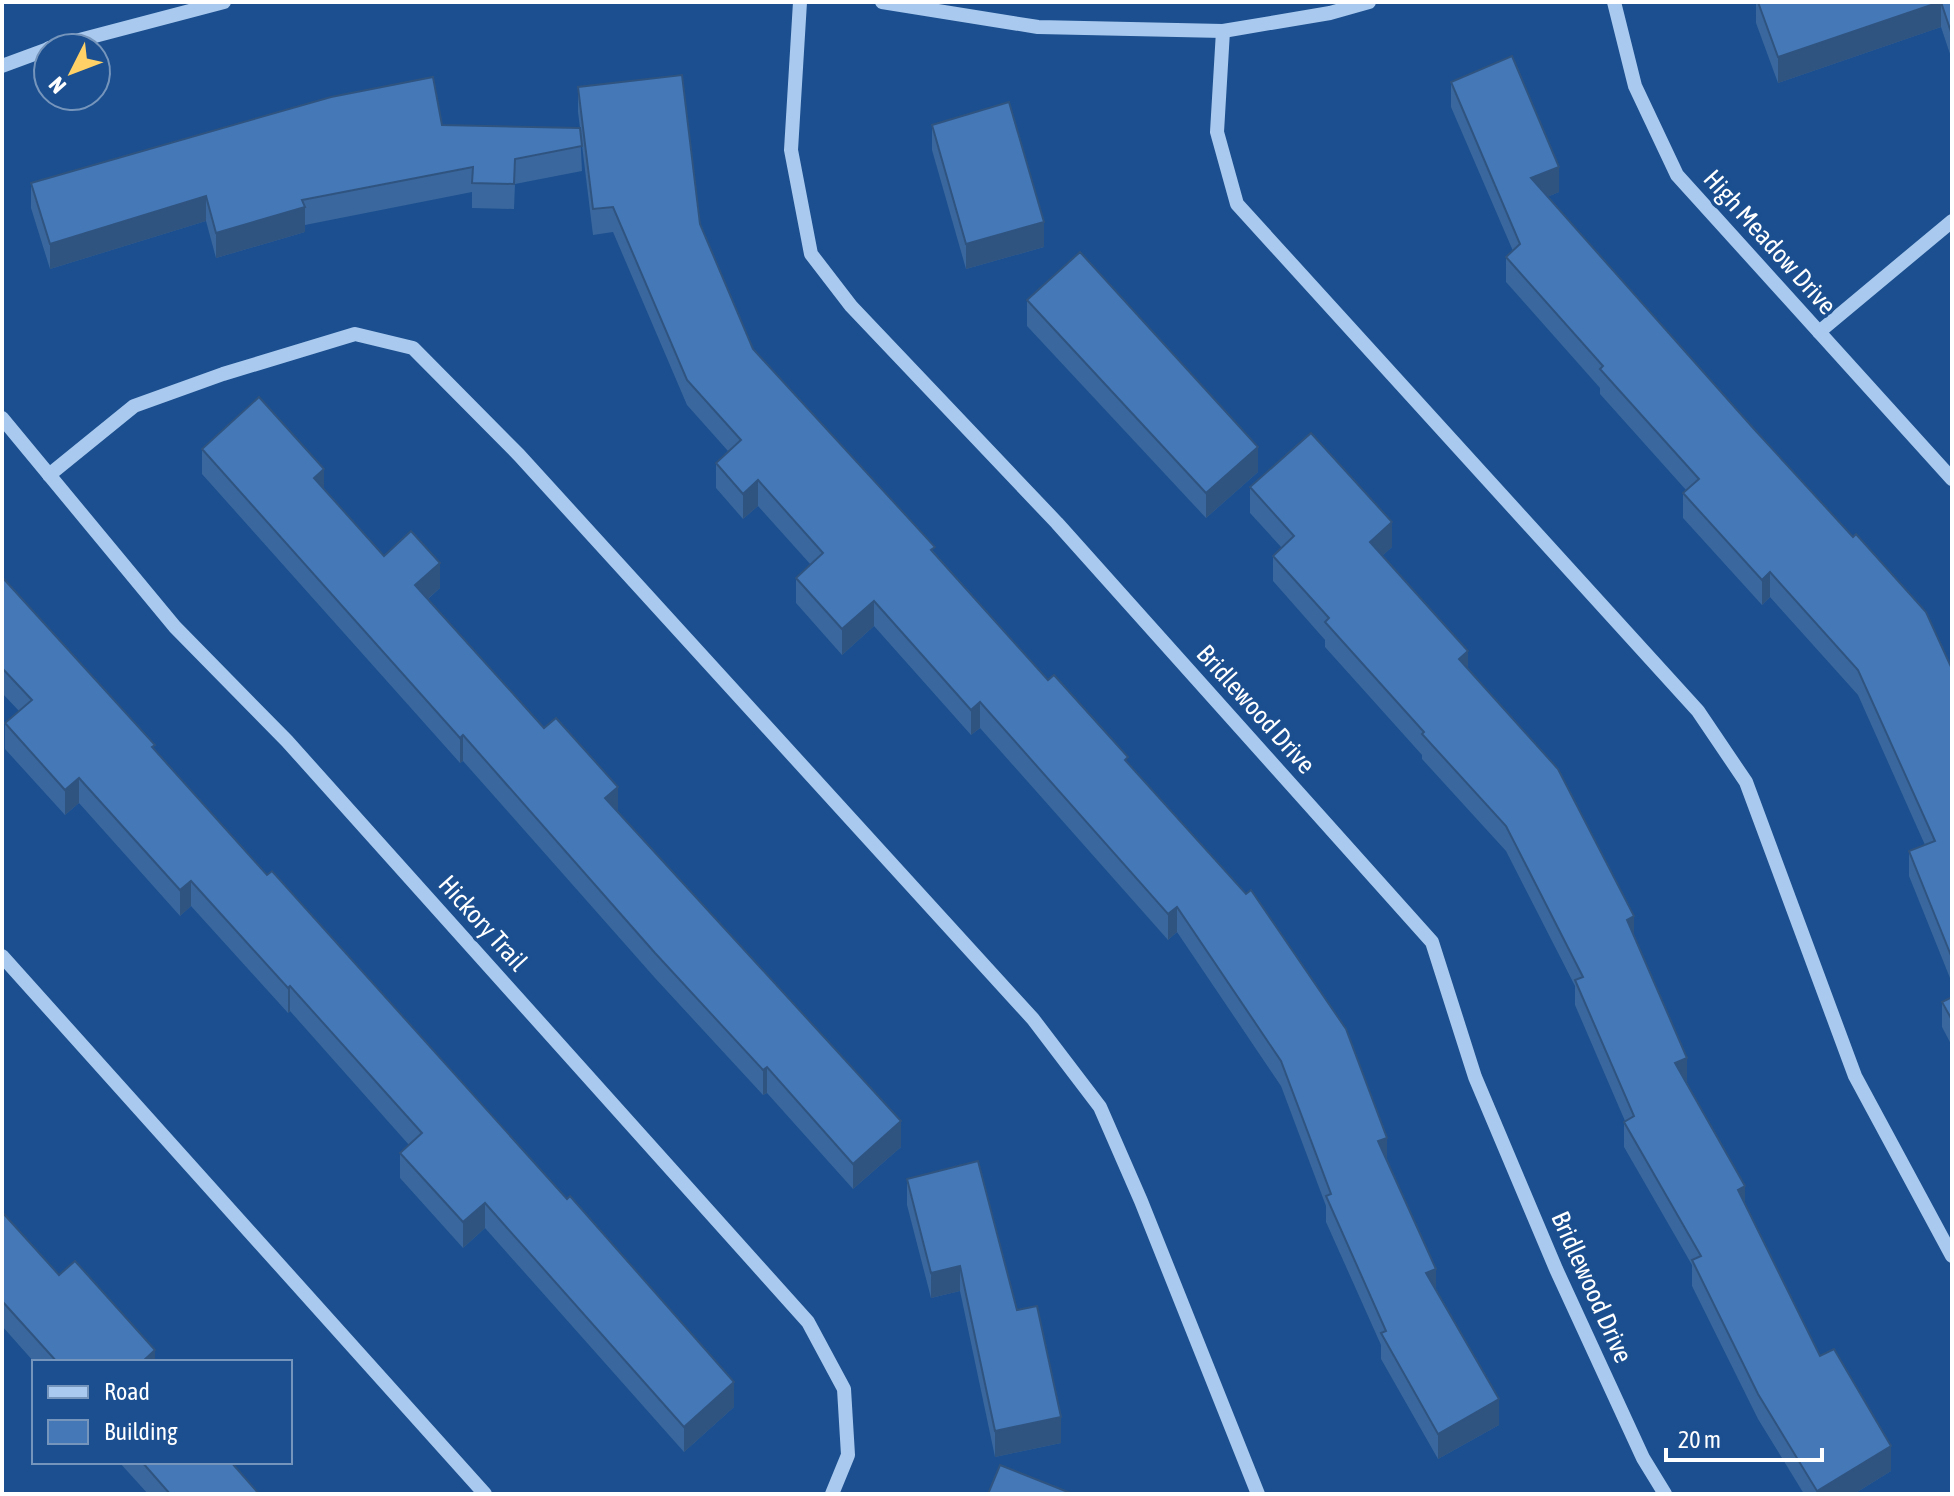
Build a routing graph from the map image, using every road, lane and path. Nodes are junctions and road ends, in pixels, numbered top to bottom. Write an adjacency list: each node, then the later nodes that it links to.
1 (224, 2): 7 (street)
2 (800, 2): 20 (street, Bridlewood Drive)
3 (882, 2): 6 (street)
4 (1369, 2): 6 (street)
5 (1614, 2): 11 (street, High Meadow Drive)
6 (1223, 31): 16 (street)
7 (110, 32)
8 (32, 55): 9 (street)
9 (2, 66)
10 (1952, 221): 11 (street)
11 (1819, 332): 14 (street, High Meadow Drive)
12 (2, 418): 13 (street, Hickory Trail)
13 (49, 475): 18 (street, Hickory Trail); 19 (street)
14 (1952, 479)
15 (2, 956): 17 (street)
16 (1952, 1256)
17 (485, 1494)
18 (832, 1494)
19 (1258, 1494)
20 (1665, 1494)

